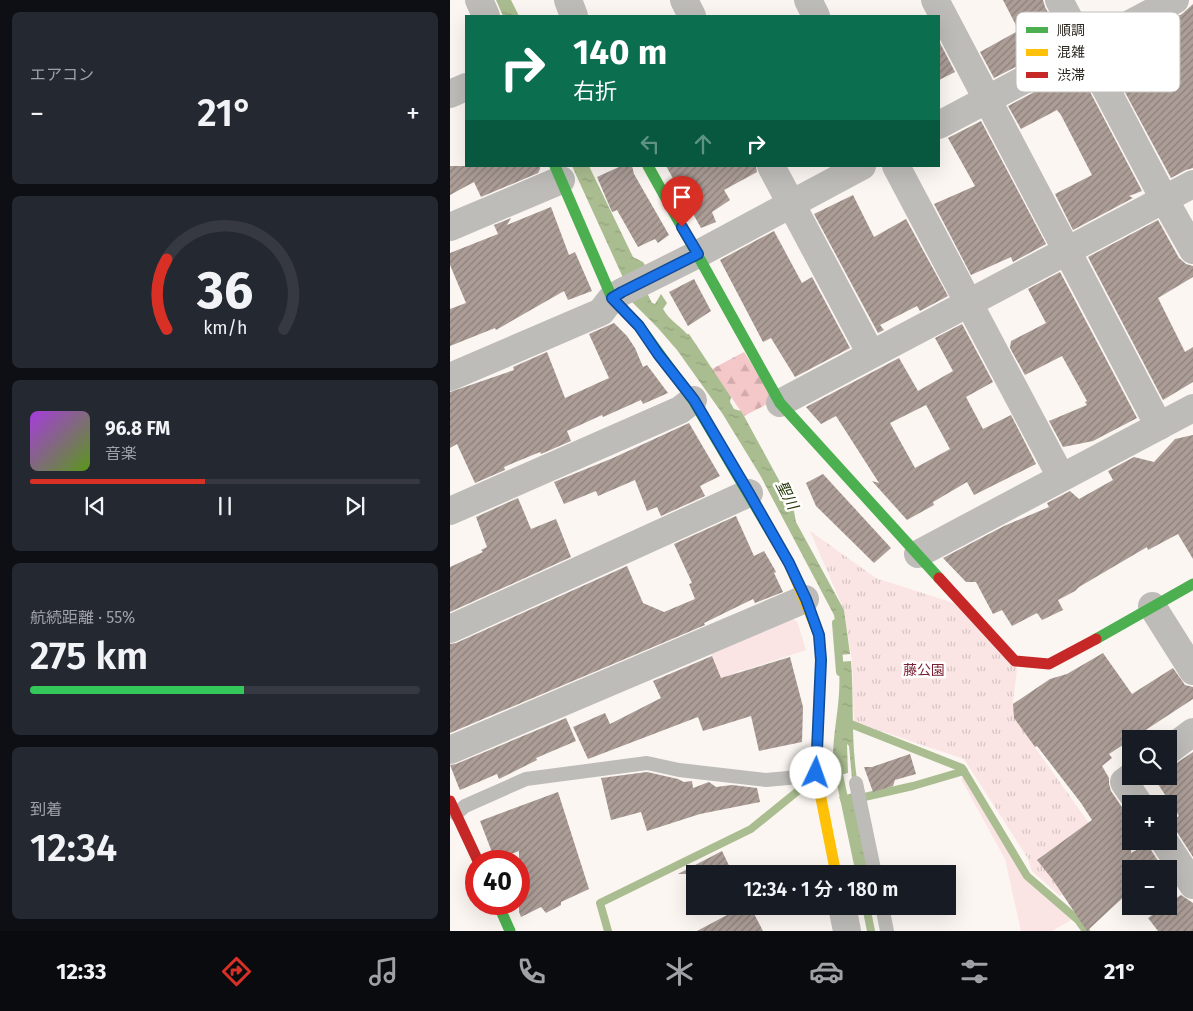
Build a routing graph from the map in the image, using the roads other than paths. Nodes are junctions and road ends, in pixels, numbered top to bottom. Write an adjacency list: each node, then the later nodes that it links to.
1 (479, 0): 10 (street)
2 (568, 0): 11 (street)
3 (684, 0): 12 (street)
4 (808, 0): 13 (street)
5 (935, 0): 18 (street)
6 (1059, 0): 8 (street)
7 (1175, 0): 9 (street)
8 (1065, 12)
9 (1152, 12)
10 (486, 15)
11 (574, 15)
12 (692, 15)
13 (816, 15)
14 (1016, 84): 18 (street)
15 (465, 87): 17 (street)
16 (1107, 92): 26 (street)
17 (450, 94)
18 (986, 100): 19 (street); 30 (street)
19 (940, 124)
20 (649, 167): 31 (street)
21 (772, 167): 27 (street)
22 (860, 167): 27 (street)
23 (897, 167): 33 (street)
24 (558, 173): 28 (street); 32 (street)
25 (1193, 184): 26 (street)
26 (1164, 199): 29 (street); 30 (street)
27 (791, 204): 31 (street); 34 (street)
28 (450, 227)
29 (1193, 250)
30 (1066, 251): 33 (street); 39 (street)
31 (698, 254): 32 (street); 37 (street)
32 (617, 295): 35 (street); 36 (street)
33 (969, 303): 34 (street); 40 (street)
34 (871, 354): 37 (street)
35 (450, 377)
36 (694, 400): 41 (street); 42 (street)
37 (780, 403): 43 (street)
38 (1193, 408): 39 (street)
39 (1158, 426): 40 (street)
40 (1062, 478): 43 (street)
41 (749, 493): 45 (street); 47 (street)
42 (450, 511)
43 (918, 554): 46 (street)
44 (1193, 584): 46 (street)
45 (806, 599): 51 (street); 52 (street)
46 (1152, 606): 48 (street)
47 (450, 629)
48 (1193, 670)
49 (1193, 732): 50 (street)
50 (1177, 744)
51 (450, 750)
52 (816, 773): 54 (lane); 57 (street)
53 (856, 783): 58 (lane)
54 (452, 811): 55 (street)
55 (472, 850)
56 (1170, 850): 59 (street)
57 (834, 865)
58 (873, 865)
59 (1193, 885)
60 (503, 915): 63 (street)
61 (844, 915): 64 (street)
62 (884, 915): 65 (lane)
63 (510, 931)
64 (847, 931)
65 (887, 931)

